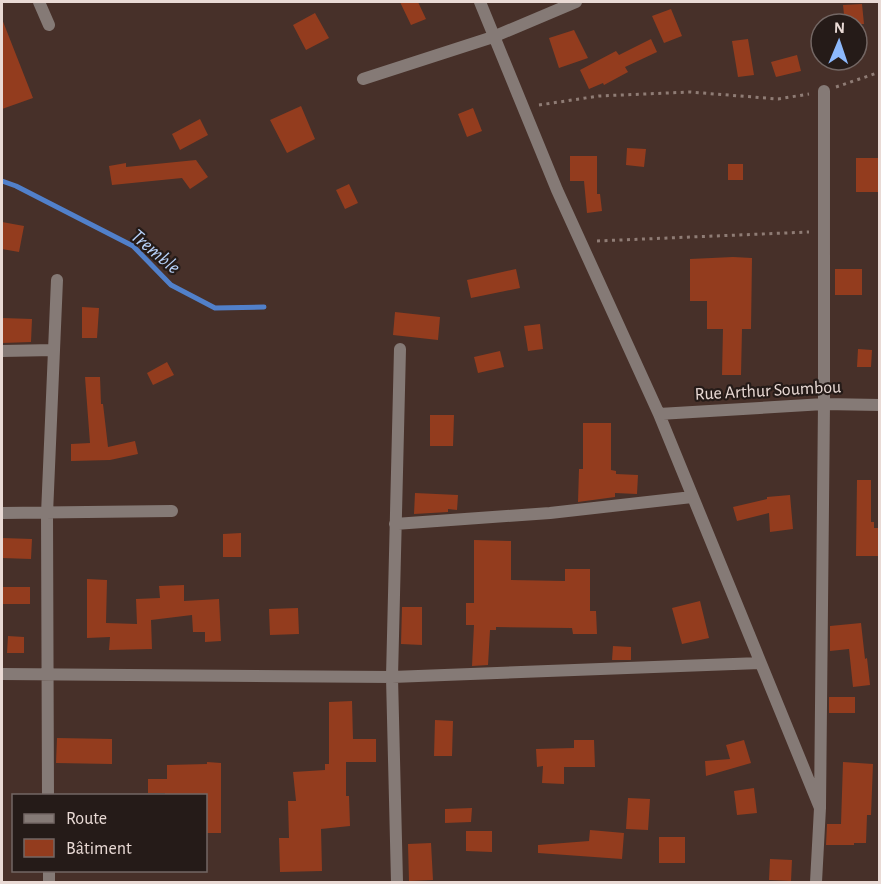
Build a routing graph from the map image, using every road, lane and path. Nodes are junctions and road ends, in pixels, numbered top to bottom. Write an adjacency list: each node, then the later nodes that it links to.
1 (39, 2): 4 (street)
2 (480, 2): 5 (street)
3 (576, 2): 5 (street)
4 (49, 25)
5 (493, 37): 7 (street); 9 (street)
6 (879, 72): 8 (path)
7 (363, 79)
8 (824, 91): 9 (path); 10 (street)
9 (522, 107): 11 (street)
10 (823, 231): 11 (path); 16 (street)
11 (580, 242): 18 (street)
12 (57, 280): 13 (street)
13 (54, 350): 15 (street); 22 (street)
14 (400, 350): 23 (street)
15 (2, 351)
16 (824, 404): 17 (street, Rue Arthur Soumbou); 18 (street, Rue Arthur Soumbou); 29 (street)
17 (879, 405)
18 (659, 414): 19 (street)
19 (692, 497): 23 (street); 24 (street)
20 (172, 511): 22 (street)
21 (2, 513): 22 (street)
22 (47, 514): 26 (street)
23 (395, 524): 27 (street)
24 (760, 663): 27 (street); 29 (street)
25 (2, 674): 26 (street)
26 (47, 674): 27 (street); 28 (street)
27 (392, 677): 30 (street)
28 (48, 794)
29 (820, 808): 31 (street)
30 (397, 882)
31 (816, 882)

